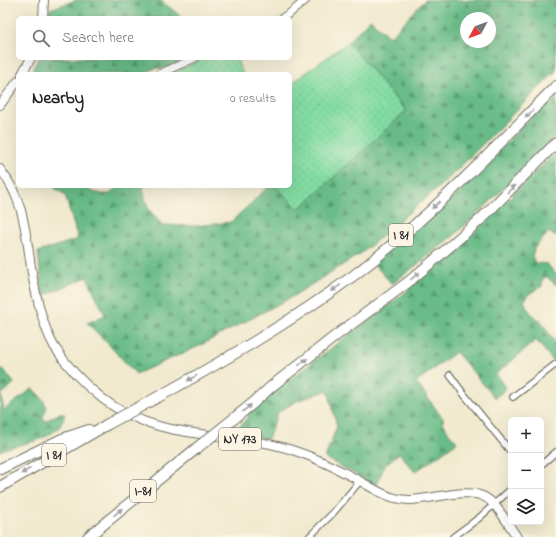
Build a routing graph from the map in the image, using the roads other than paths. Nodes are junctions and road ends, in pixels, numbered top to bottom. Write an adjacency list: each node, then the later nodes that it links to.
1 (44, 0): 3 (main road)
2 (306, 0): 4 (street)
3 (43, 16)
4 (285, 16)
5 (30, 60): 7 (main road)
6 (190, 60): 8 (street)
7 (23, 72)
8 (164, 72)
9 (16, 85): 11 (main road)
10 (556, 86): 17 (highway, I 81, one-way to 17, bridge)
11 (0, 105)
12 (556, 143): 26 (highway, I-81, one-way to 12, bridge)
13 (0, 169): 22 (main road, NY 173)
14 (556, 364): 16 (street)
15 (450, 375): 18 (street)
16 (513, 397)
17 (108, 424): 21 (highway); 23 (highway, I 81, one-way to 23)
18 (508, 448)
19 (556, 452): 20 (street)
20 (544, 462)
21 (0, 469)
22 (360, 481): 25 (main road, NY 173); 27 (street)
23 (0, 487)
24 (508, 492): 25 (street)
25 (495, 504): 28 (street); 29 (main road, NY 173)
26 (88, 537)
27 (309, 537)
28 (453, 537)
29 (517, 537)

